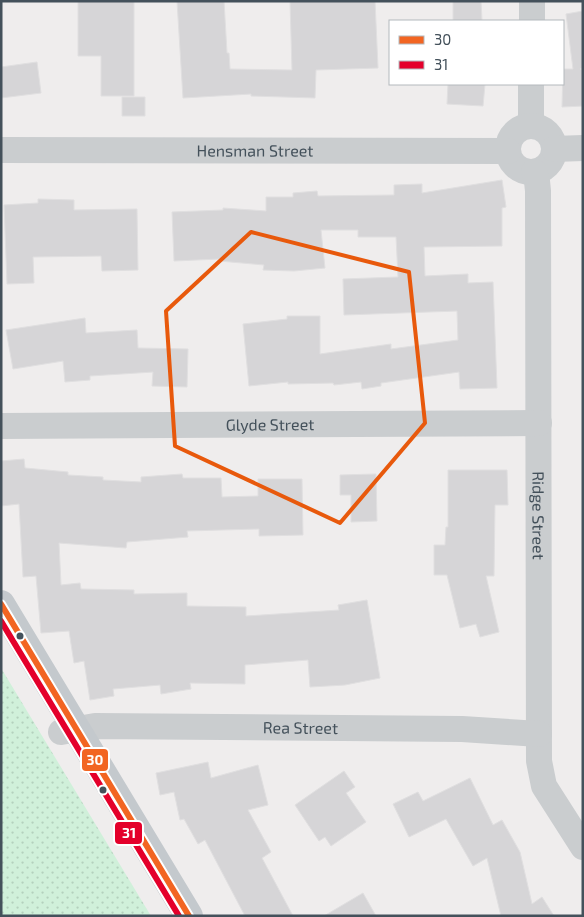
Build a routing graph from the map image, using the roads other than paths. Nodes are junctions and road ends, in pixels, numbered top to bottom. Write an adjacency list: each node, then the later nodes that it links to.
1 (532, 1): 2 (street)
2 (532, 20)
3 (531, 85): 4 (street)
4 (531, 125): 6 (street); 8 (street)
5 (583, 148): 6 (street)
6 (554, 149): 9 (street)
7 (1, 150): 8 (street, Hensman Street)
8 (508, 151): 9 (street)
9 (534, 172): 10 (street, Ridge Street)
10 (538, 423): 11 (street, Glyde Street); 15 (street, Ridge Street)
11 (1, 426)
12 (1, 604): 14 (main road)
13 (1, 631): 14 (main road)
14 (69, 731): 15 (street, Rea Street); 17 (main road); 18 (main road)
15 (539, 734): 16 (street, Ridge Street)
16 (583, 847)
17 (173, 916)
18 (189, 916)

